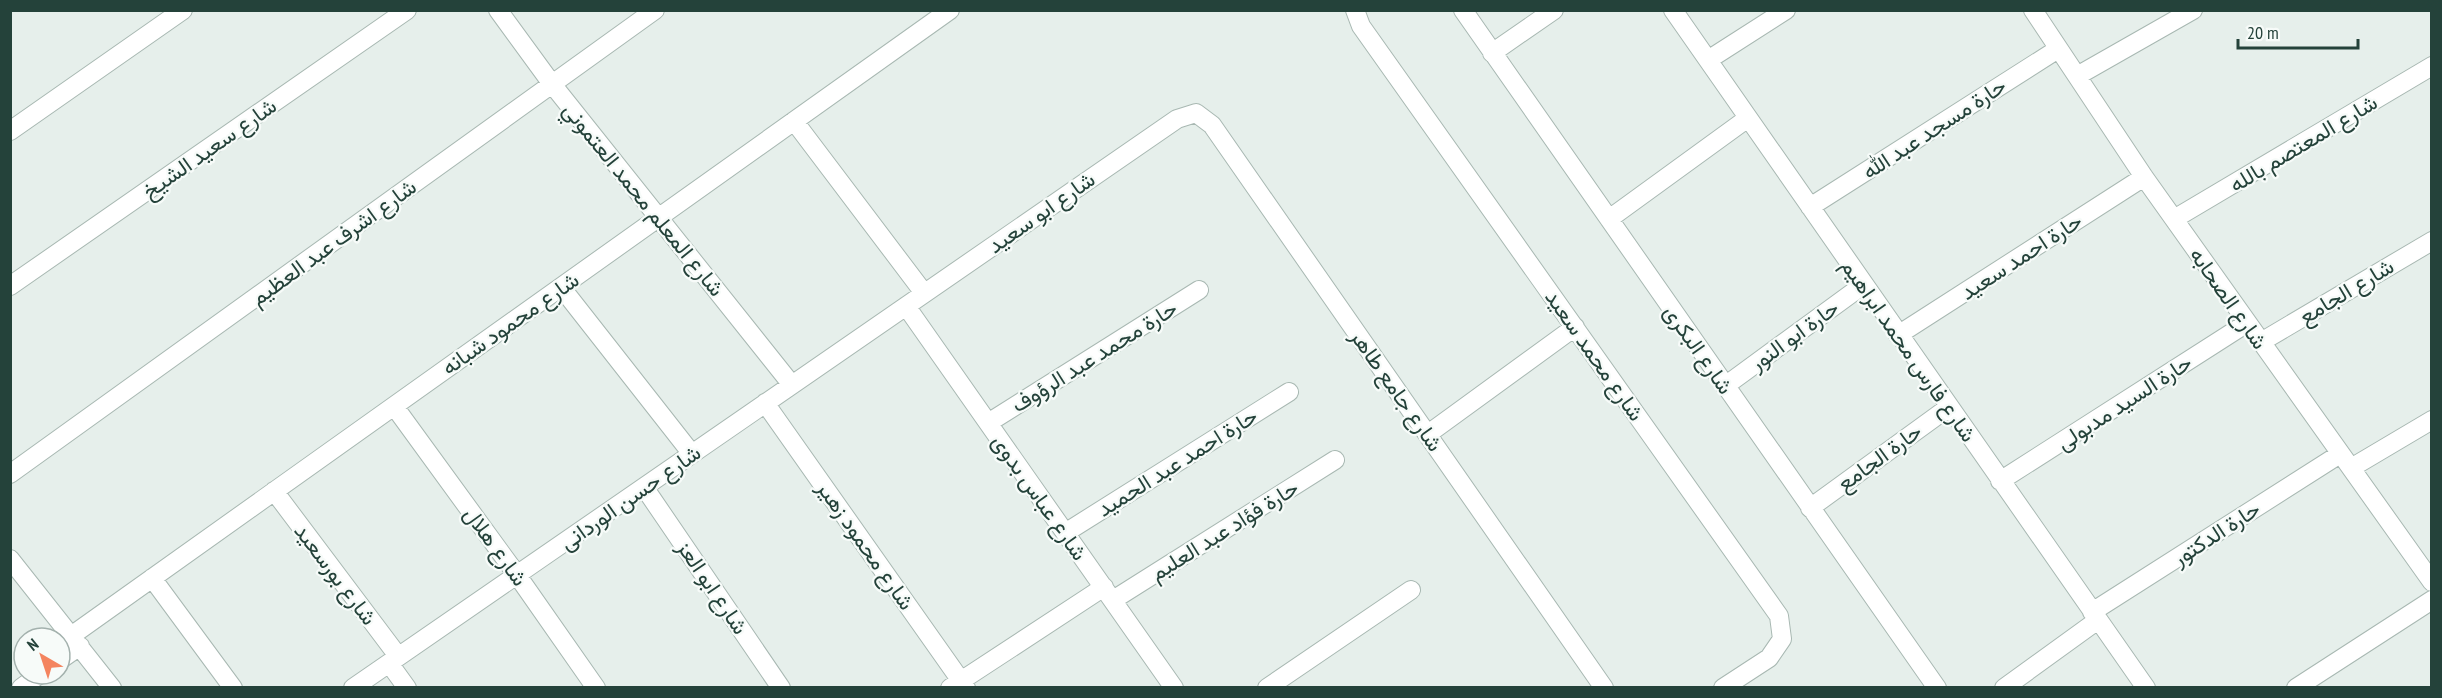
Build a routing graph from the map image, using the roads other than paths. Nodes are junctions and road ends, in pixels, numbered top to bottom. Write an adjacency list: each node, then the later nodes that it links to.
1 (183, 10): 22 (street)
2 (407, 10): 30 (street, شارع سعيد الشيخ)
3 (498, 10): 18 (street, شارع المعلم محمد العتموني)
4 (655, 10): 18 (street, شارع اشرف عبد العظيم)
5 (950, 10): 21 (street, شارع محمود شبانه)
6 (1355, 10): 36 (street, شارع محمد سعيد)
7 (1463, 10): 14 (street, شارع البكرى)
8 (1554, 10): 14 (street)
9 (1673, 10): 15 (street, شارع فارس محمد ابراهيم)
10 (1786, 10): 15 (street)
11 (2033, 10): 13 (street, شارع الصحابه)
12 (2193, 10): 17 (street)
13 (2058, 48): 17 (street, شارع الصحابه); 24 (street, حارة مسجد عبد الله)
14 (1492, 53): 26 (street, شارع البكرى)
15 (1708, 60): 19 (street, شارع فارس محمد ابراهيم)
16 (2432, 66): 27 (street, شارع المعتصم بالله)
17 (2077, 76): 23 (street, شارع الصحابه)
18 (552, 84): 25 (street, شارع المعلم محمد العتموني); 51 (street, شارع اشرف عبد العظيم)
19 (1748, 118): 24 (street, شارع فارس محمد ابراهيم); 26 (street)
20 (1177, 119): 33 (street, شارع ابو سعيد); 47 (street, شارع جامع طاهر)
21 (794, 121): 25 (street, شارع محمود شبانه); 33 (street)
22 (10, 131)
23 (2144, 177): 27 (street, شارع الصحابه); 37 (street, حارة احمد سعيد)
24 (1810, 207): 29 (street, شارع فارس محمد ابراهيم)
25 (658, 218): 31 (street, شارع محمود شبانه); 39 (street, شارع المعلم محمد العتموني)
26 (1609, 219): 40 (street, شارع البكرى)
27 (2174, 219): 35 (street, شارع الصحابه)
28 (2432, 241): 38 (street, شارع الجامع)
29 (1863, 285): 37 (street, شارع فارس محمد ابراهيم); 40 (street, حارة ابو النور)
30 (10, 286)
31 (561, 287): 43 (street, شارع محمود شبانه); 48 (street)
32 (1199, 290): 46 (street, حارة محمد عبد الرؤوف)
33 (924, 293): 34 (street, شارع ابو سعيد)
34 (906, 306): 39 (street, شارع حسن الوردانى); 46 (street, شارع عباس بدوى)
35 (2247, 323): 38 (street, شارع الصحابه); 52 (street, حارة السيد مدبولى)
36 (1575, 327): 47 (street); 78 (street, شارع محمد سعيد)
37 (1898, 335): 44 (street, شارع فارس محمد ابراهيم)
38 (2260, 342): 50 (street, شارع الصحابه)
39 (792, 385): 42 (street, شارع حسن الوردانى)
40 (1725, 386): 55 (street, شارع البكرى)
41 (1289, 392): 56 (street, حارة احمد عبد الحميد)
42 (765, 403): 48 (street, شارع حسن الوردانى); 68 (street, شارع محمود زهير)
43 (394, 406): 54 (street, شارع محمود شبانه); 58 (street, شارع هلال)
44 (1948, 407): 52 (street, شارع فارس محمد ابراهيم); 55 (street, حارة الجامع)
45 (2432, 420): 50 (street, حارة الدكتور)
46 (988, 423): 56 (street, شارع عباس بدوى)
47 (1428, 434): 77 (street, شارع جامع طاهر)
48 (692, 454): 53 (street, شارع حسن الوردانى)
49 (1335, 460): 62 (street, حارة فؤاد عبد العليم)
50 (2346, 461): 60 (street, شارع الصحابه); 64 (street, حارة الدكتور)
51 (10, 474)
52 (2000, 481): 64 (street, شارع فارس محمد ابراهيم)
53 (644, 487): 58 (street, شارع حسن الوردانى); 74 (street, شارع ابو العز)
54 (274, 491): 59 (street, شارع محمود شبانه); 67 (street, شارع بورسعيد)
55 (1810, 508): 79 (street, شارع البكرى)
56 (1065, 532): 62 (street, شارع عباس بدوى)
57 (10, 559): 65 (street)
58 (517, 574): 67 (street, شارع حسن الوردانى); 73 (street, شارع هلال)
59 (152, 578): 65 (street, شارع محمود شبانه); 70 (street)
60 (2432, 582)
61 (1411, 590): 76 (street)
62 (1108, 593): 68 (street, حارة فؤاد عبد العليم); 75 (street, شارع عباس بدوى)
63 (2432, 600): 82 (street)
64 (2095, 616): 80 (street, حارة الدكتور); 81 (street, شارع فارس محمد ابراهيم)
65 (75, 641): 66 (street, شارع محمود شبانه); 69 (street)
66 (72, 645)
67 (394, 659): 71 (street, شارع حسن الوردانى); 72 (street, شارع بورسعيد)
68 (959, 685)
69 (112, 687)
70 (233, 687)
71 (353, 687)
72 (407, 687)
73 (596, 687)
74 (781, 687)
75 (1174, 687)
76 (1268, 687)
77 (1604, 687)
78 (1723, 687)
79 (1937, 687)
80 (2004, 687)
81 (2146, 687)
82 (2296, 687)

